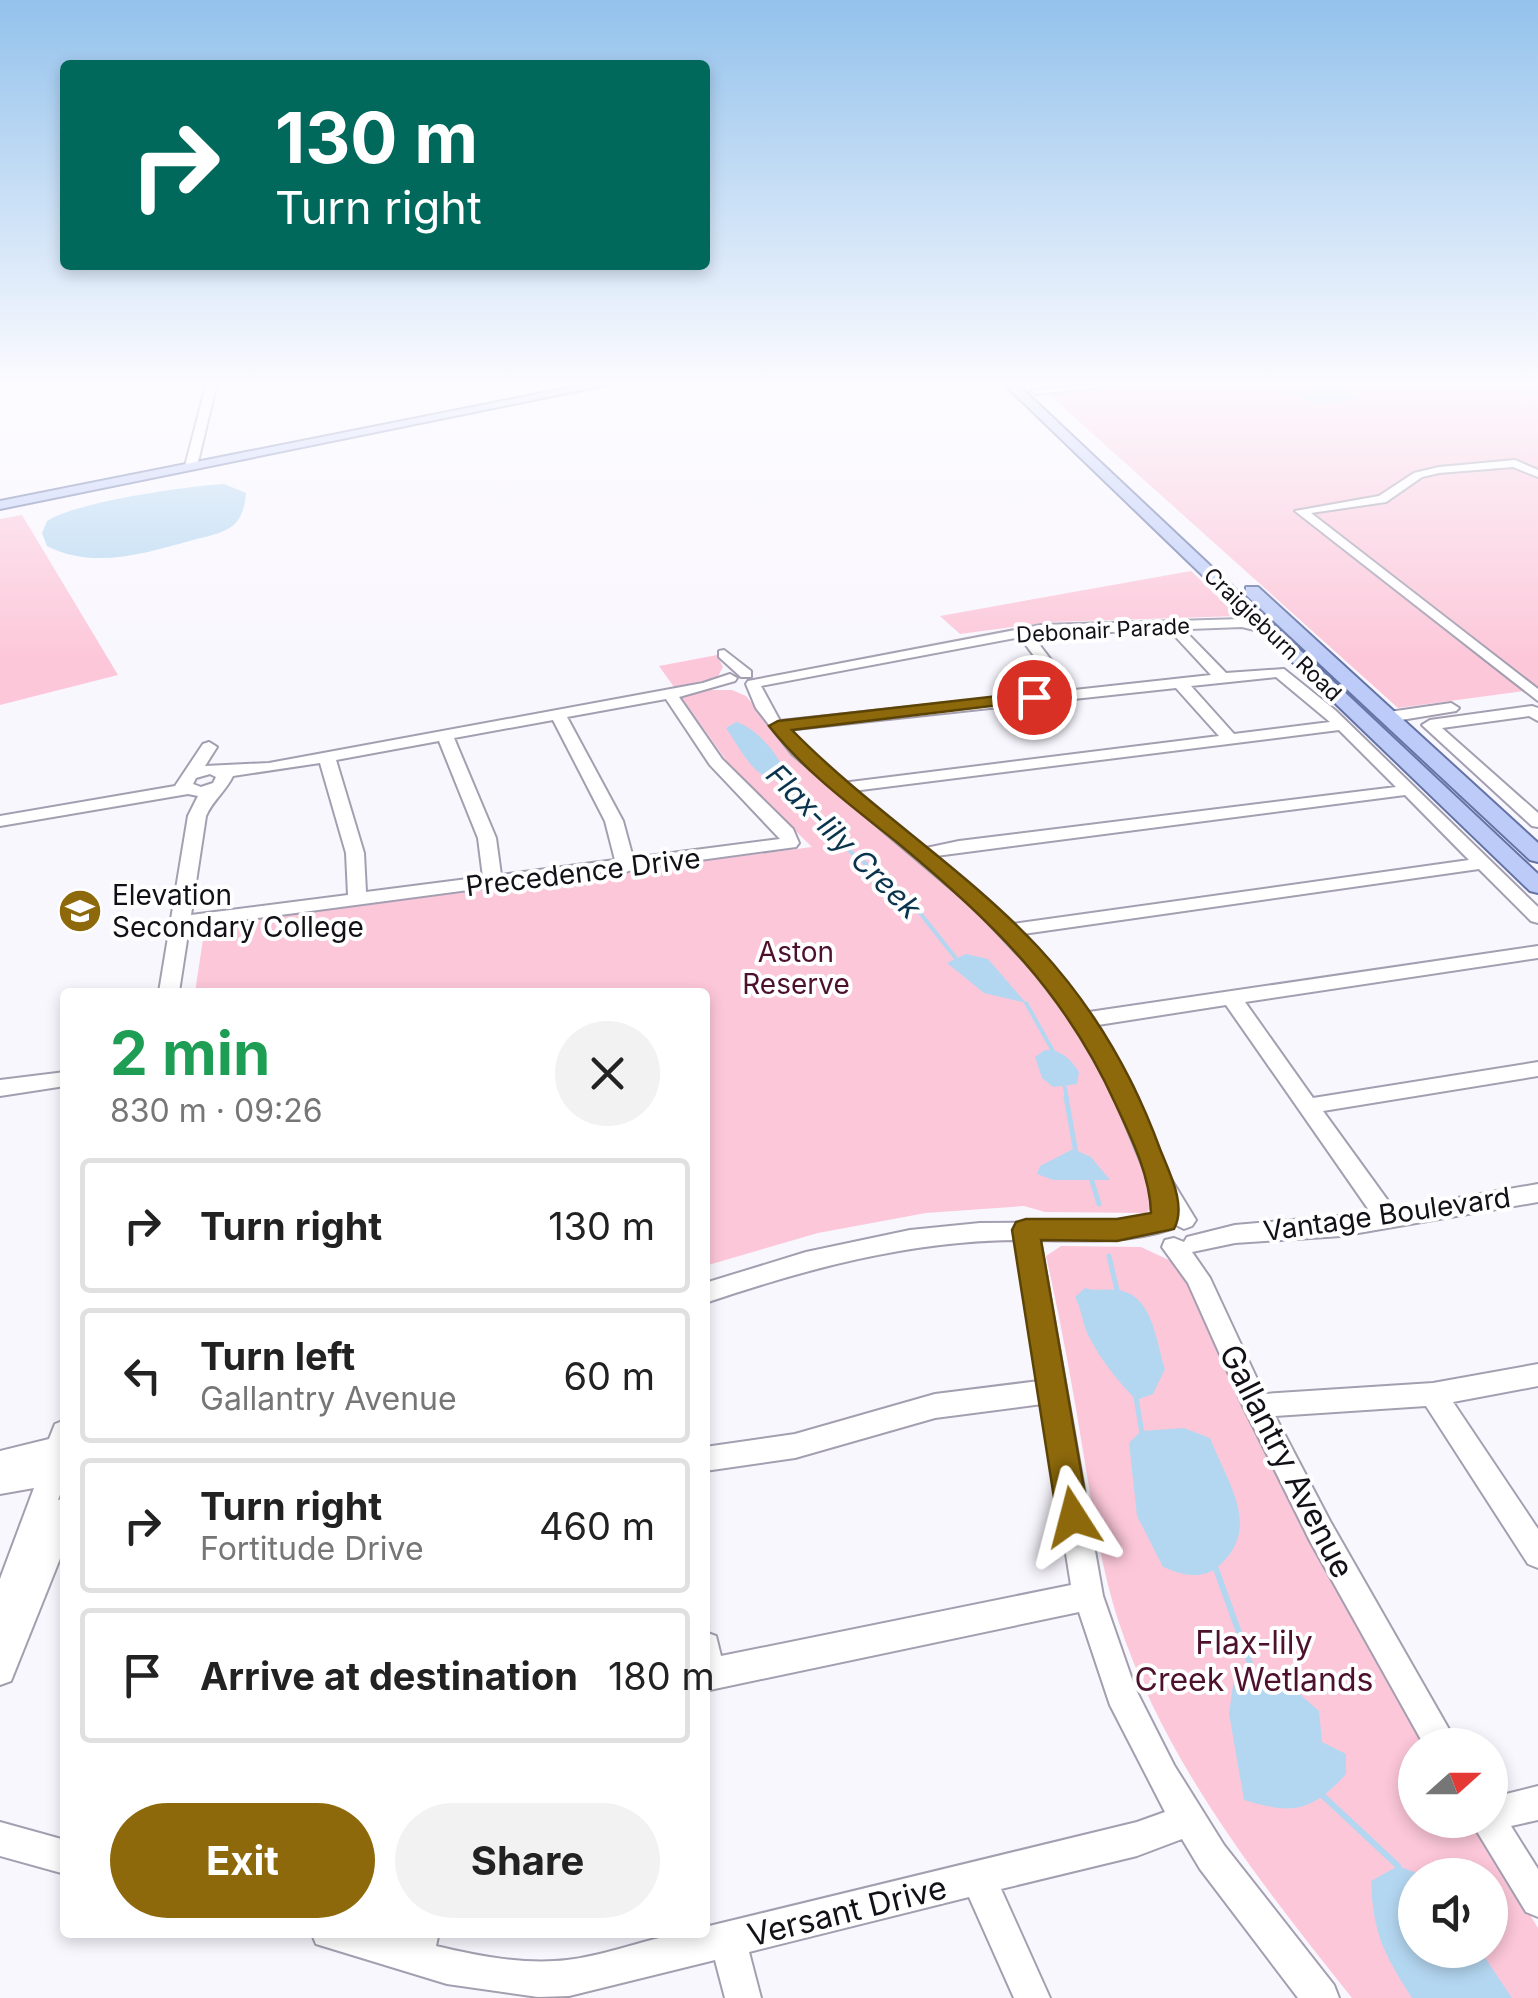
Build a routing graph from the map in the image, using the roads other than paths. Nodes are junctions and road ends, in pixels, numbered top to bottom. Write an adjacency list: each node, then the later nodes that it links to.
1 (146, 475): 6 (main road)
2 (146, 475): 6 (main road)
3 (1102, 475): 7 (main road, Craigieburn Road)
4 (1128, 475): 19 (main road, Craigieburn Road)
5 (1418, 475): 16 (street)
6 (6, 504)
7 (1247, 619): 8 (street, Debonair Parade); 37 (main road, Craigieburn Road)
8 (1023, 632): 13 (street, Debonair Parade); 14 (street)
9 (1181, 635): 11 (street)
10 (725, 656): 13 (street)
11 (1220, 676): 12 (street); 21 (street)
12 (1178, 681): 14 (street); 23 (street)
13 (744, 683): 15 (street, Debonair Parade); 20 (street)
14 (1069, 693): 20 (street)
15 (668, 694): 17 (street, Debonair Parade); 35 (street, Precedence Drive)
16 (1538, 696): 19 (street)
17 (557, 714): 22 (street, Debonair Parade); 35 (street)
18 (1538, 716): 31 (street)
19 (1389, 717): 33 (main road, Craigieburn Road)
20 (778, 726): 27 (street)
21 (1342, 726): 23 (street); 28 (street)
22 (445, 736): 24 (street, Debonair Parade); 36 (street)
23 (1230, 739): 27 (street)
24 (327, 758): 25 (street, Debonair Parade); 38 (street)
25 (219, 778): 26 (street); 26 (street); 29 (street)
26 (188, 784): 29 (street); 30 (street)
27 (838, 788): 32 (street)
28 (1408, 790): 32 (street); 34 (street)
29 (198, 816): 40 (street)
30 (0, 821)
31 (1538, 822)
32 (921, 854): 41 (street)
33 (1538, 856)
34 (1483, 863): 39 (street); 41 (street)
35 (626, 867): 36 (street, Precedence Drive)
36 (493, 884): 38 (street, Precedence Drive)
37 (1538, 886)
38 (357, 900): 40 (street, Precedence Drive)
39 (1538, 917)
40 (180, 922): 43 (street)
41 (1009, 930): 45 (street)
42 (1538, 952): 44 (street)
43 (169, 988)
44 (1232, 998): 45 (street); 51 (street)
45 (1084, 1020): 55 (street)
46 (1538, 1068): 51 (street)
47 (60, 1080): 48 (street)
48 (0, 1088)
49 (60, 1090): 50 (street)
50 (0, 1098)
51 (1308, 1106): 53 (street)
52 (1538, 1192): 53 (street, Vantage Boulevard)
53 (1388, 1219): 55 (street, Vantage Boulevard)
54 (1026, 1230): 55 (street, Vantage Boulevard); 56 (street, Vantage Boulevard); 58 (street)
55 (1179, 1233): 60 (street, Gallantry Avenue)
56 (710, 1292)
57 (1538, 1375): 59 (street)
58 (1053, 1391): 64 (street); 69 (street)
59 (1433, 1394): 60 (street); 68 (street)
60 (1256, 1406): 73 (street, Gallantry Avenue)
61 (60, 1453): 65 (street)
62 (60, 1454): 66 (street)
63 (60, 1458): 70 (street)
64 (710, 1458)
65 (0, 1462)
66 (0, 1482)
67 (60, 1525): 71 (street)
68 (1538, 1554)
69 (1088, 1596): 72 (street); 76 (street)
70 (0, 1618)
71 (0, 1670)
72 (710, 1674)
73 (1432, 1728)
74 (1538, 1802): 75 (street)
75 (1508, 1812)
76 (1188, 1820): 80 (street, Versant Drive); 87 (street)
77 (0, 1838): 79 (street)
78 (1501, 1838): 81 (street)
79 (60, 1856)
80 (978, 1878): 83 (street, Versant Drive); 86 (street)
81 (1538, 1900)
82 (370, 1938): 84 (street, Versant Drive)
83 (728, 1940): 84 (street, Versant Drive); 85 (street)
84 (418, 1945)
85 (743, 1998)
86 (1032, 1998)
87 (1321, 1998)

